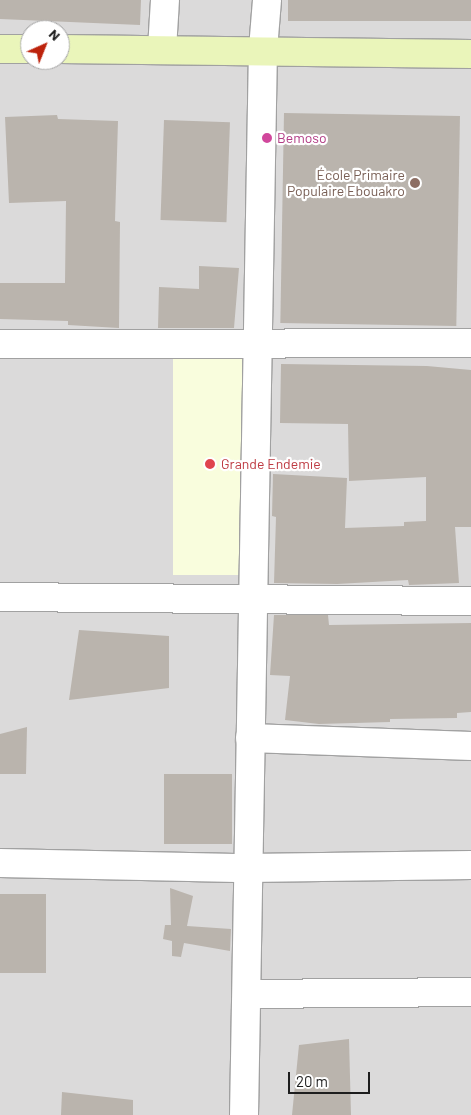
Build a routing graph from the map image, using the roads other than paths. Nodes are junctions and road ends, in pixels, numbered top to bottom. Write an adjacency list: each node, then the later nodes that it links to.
1 (165, 0): 6 (street)
2 (267, 0): 7 (street)
3 (0, 49): 4 (main road)
4 (20, 49)
5 (70, 49): 6 (main road)
6 (162, 49): 7 (main road)
7 (263, 49): 8 (main road); 11 (street)
8 (471, 54)
9 (471, 343): 11 (street)
10 (0, 344): 11 (street)
11 (258, 344): 13 (street)
12 (0, 597): 13 (street)
13 (253, 601): 14 (street); 15 (street)
14 (471, 601)
15 (250, 738): 16 (street); 19 (street)
16 (471, 746)
17 (0, 863): 19 (street)
18 (471, 865): 19 (street)
19 (248, 868): 21 (street)
20 (471, 992): 21 (street)
21 (246, 994): 22 (street)
22 (244, 1115)

